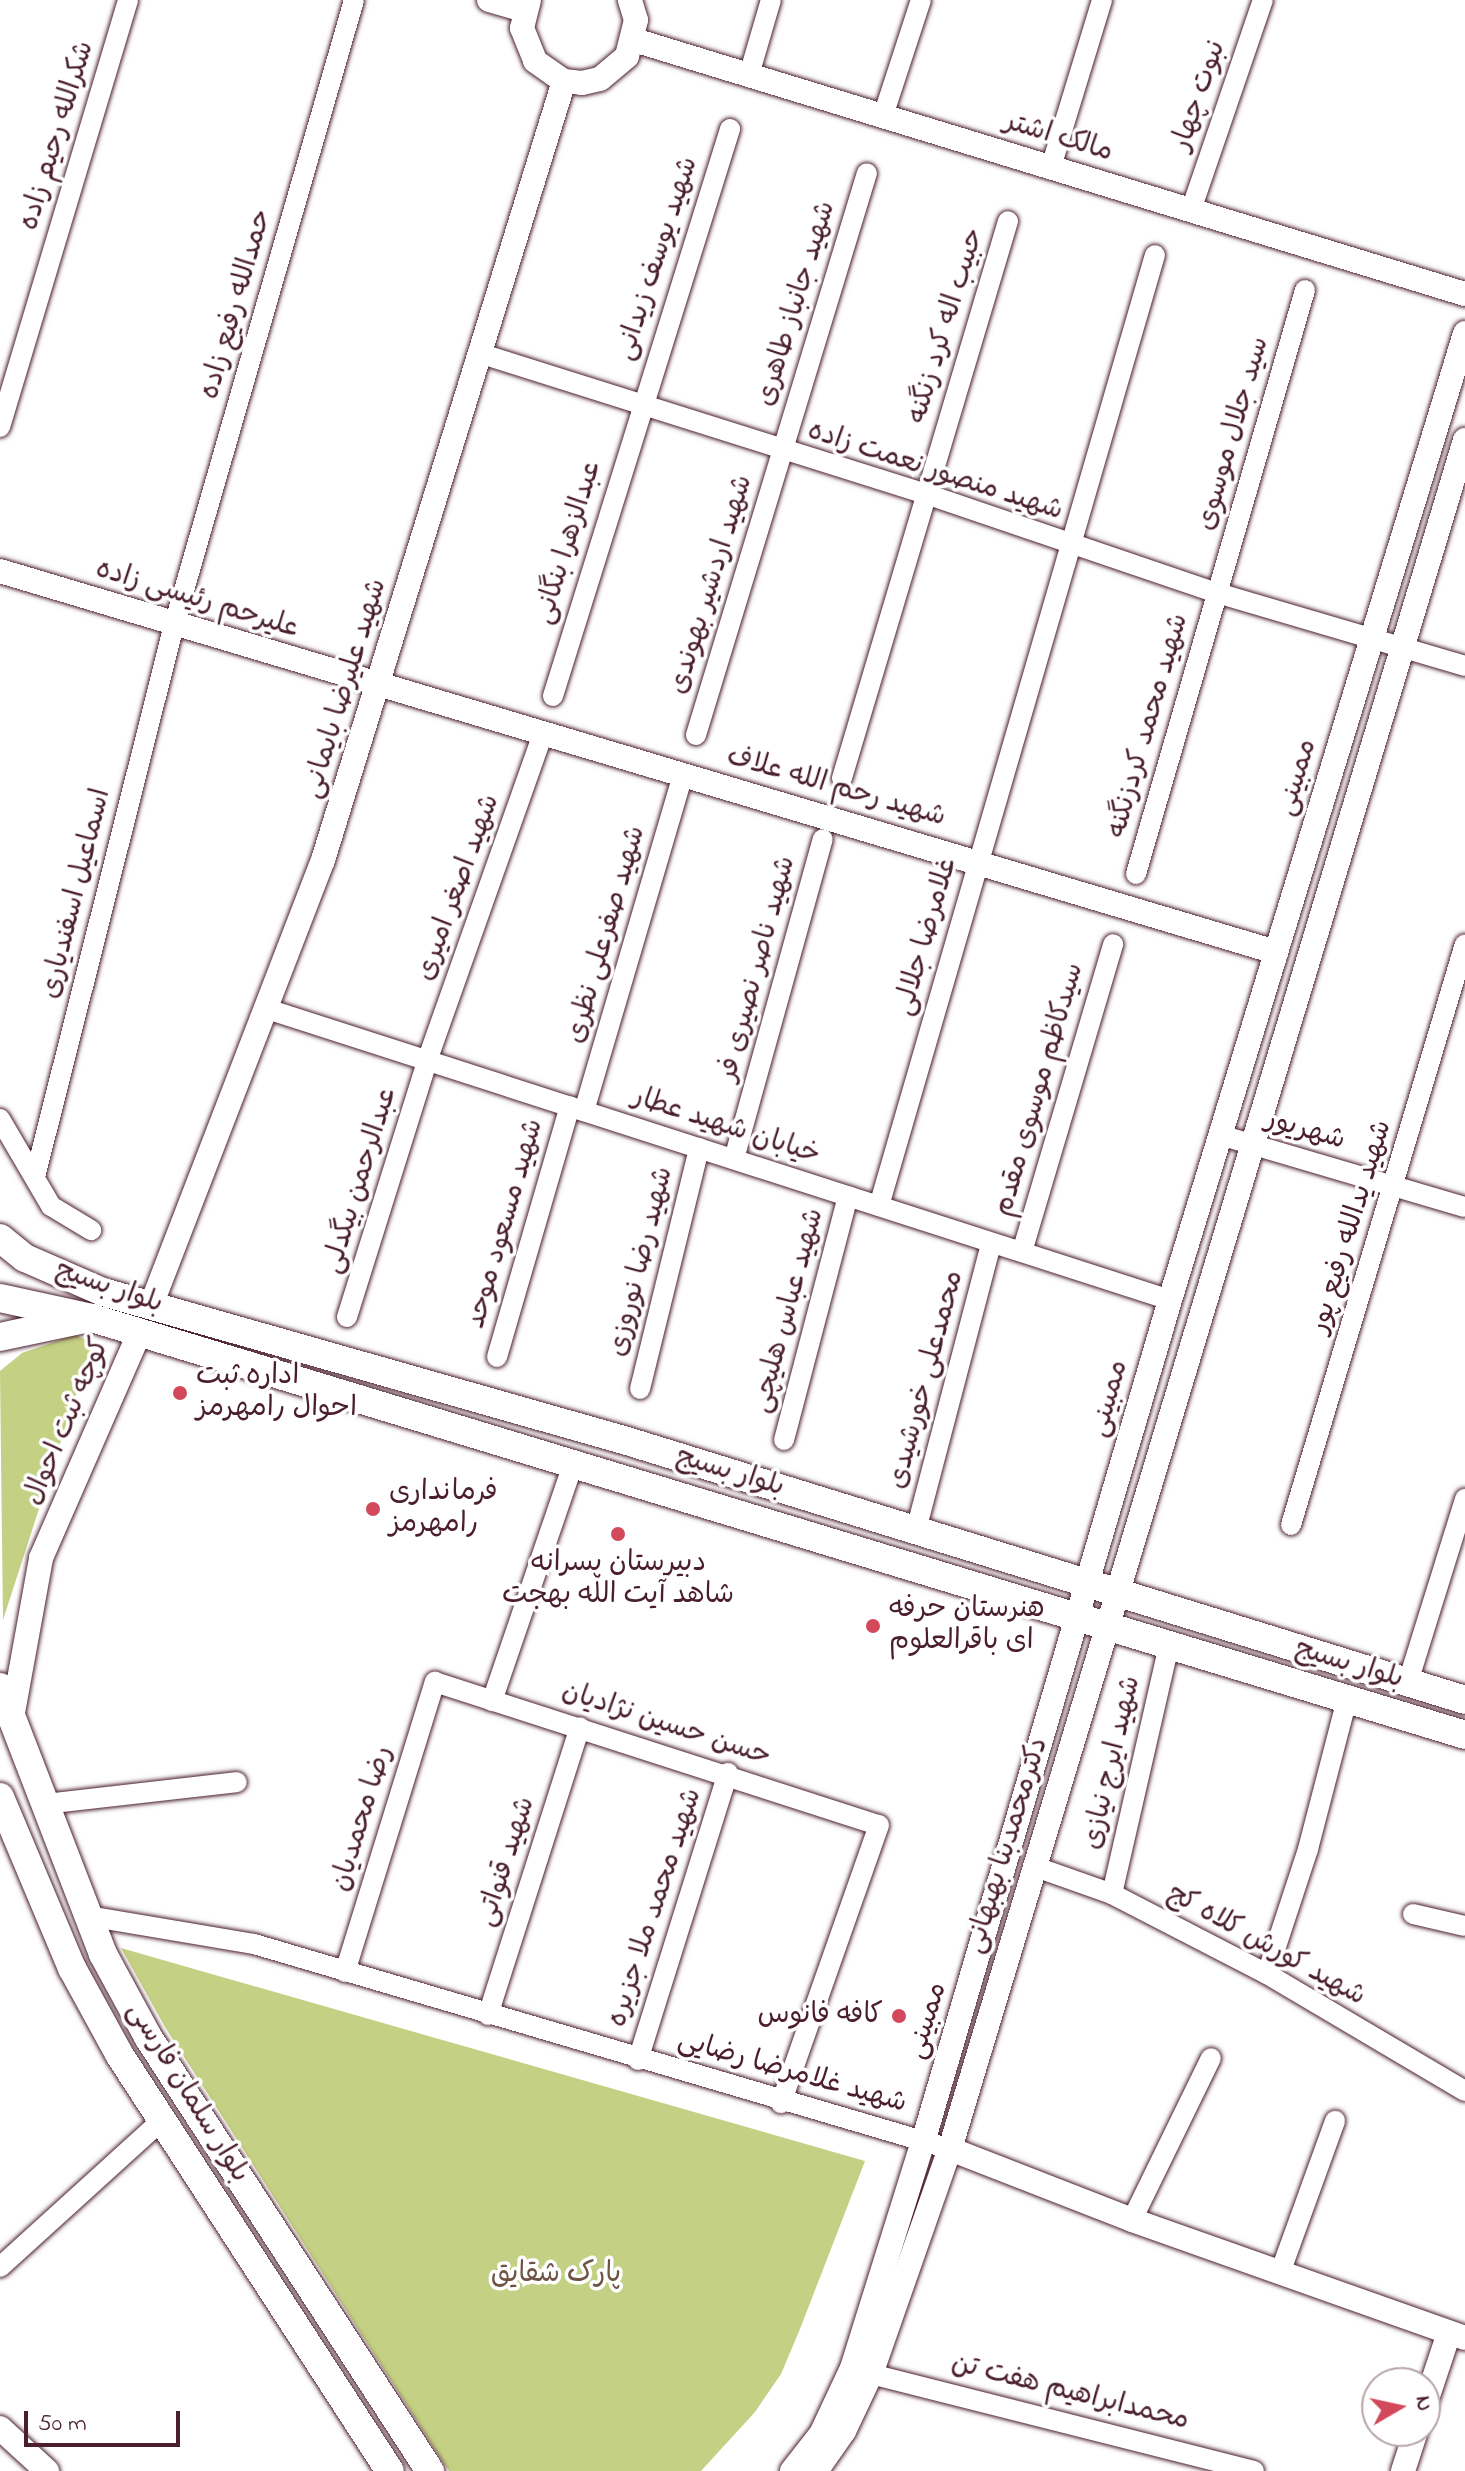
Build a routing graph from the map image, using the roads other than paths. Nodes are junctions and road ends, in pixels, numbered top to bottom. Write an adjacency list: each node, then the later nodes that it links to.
1 (128, 0): 25 (street, شکرالله رحیم زاده)
2 (354, 0): 32 (street, حمدالله رفیع زاده)
3 (489, 0): 9 (street)
4 (630, 0): 10 (street)
5 (771, 0): 11 (street)
6 (921, 0): 13 (street)
7 (1102, 0): 15 (street)
8 (1263, 0): 17 (street, نبوت چهار)
9 (526, 5): 12 (street)
10 (634, 40): 11 (street, مالک اشتر); 12 (street)
11 (749, 75): 13 (street, مالک اشتر)
12 (564, 81): 23 (street, شهید علیرضا بایمانی)
13 (883, 116): 15 (street, مالک اشتر)
14 (730, 129): 24 (street, شهید یوسف زیدانی)
15 (1051, 167): 17 (street, مالک اشتر)
16 (867, 173): 27 (street, شهید جانباز طاهری)
17 (1191, 210): 21 (street, مالک اشتر)
18 (1008, 221): 28 (street, حبیب اله کرد زنگنه)
19 (1155, 255): 29 (street, غلامرضا جلالی)
20 (1305, 290): 31 (street, سید جلال موسوی)
21 (1465, 294)
22 (1465, 333): 33 (street, ممبینی)
23 (482, 354): 24 (street, شهید منصور نعمت زاده); 36 (street, شهید علیرضا بایمانی)
24 (640, 405): 27 (street, شهید منصور نعمت زاده); 37 (street, عبدالزهرا بنگانی)
25 (0, 427)
26 (1465, 440): 34 (street)
27 (781, 451): 28 (street, شهید منصور نعمت زاده); 39 (street, شهید اردشیر بهوندی)
28 (926, 494): 29 (street, شهید منصور نعمت زاده); 41 (street, حبیب اله کرد زنگنه)
29 (1069, 545): 31 (street, شهید منصور نعمت زاده); 43 (street, غلامرضا جلالی)
30 (0, 572): 32 (street, علیرحم رئیسی زاده)
31 (1217, 593): 33 (street, شهید منصور نعمت زاده); 44 (street, شهید محمد کردزنگنه)
32 (174, 625): 36 (street, علیرحم رئیسی زاده); 56 (street, اسماعیل اسفندیاری)
33 (1372, 637): 34 (street, شهید منصور نعمت زاده); 47 (street, ممبینی)
34 (1402, 646): 35 (street, شهید منصور نعمت زاده); 53 (street)
35 (1465, 666)
36 (378, 686): 38 (street, شهید رحم الله علاف); 48 (street, شهید علیرضا بایمانی)
37 (553, 696)
38 (543, 734): 40 (street, شهید رحم الله علاف); 49 (street, شهید اصغر امیری)
39 (696, 735)
40 (683, 775): 43 (street, شهید رحم الله علاف); 50 (street, شهید صفرعلی نظری)
41 (842, 778)
42 (823, 839): 55 (street, شهید ناصر نصیری فر)
43 (978, 861): 47 (street, شهید رحم الله علاف); 59 (street, غلامرضا جلالی)
44 (1136, 874)
45 (1113, 944): 64 (street, سیدکاظم موسوی مقدم)
46 (1465, 944): 57 (street, شهید یدالله رفیع پور)
47 (1276, 952): 52 (street, ممبینی)
48 (264, 1008): 49 (street, خیابان شهید عطار); 68 (street, شهید علیرضا بایمانی)
49 (427, 1061): 50 (street, خیابان شهید عطار); 69 (street, عبدالرحمن بیگدلی)
50 (577, 1108): 54 (street, خیابان شهید عطار); 73 (street, شهید مسعود موحد)
51 (0, 1119): 56 (street)
52 (1220, 1135): 53 (street, شهریور); 67 (street, ممبینی)
53 (1250, 1144): 57 (street, شهریور); 83 (street)
54 (699, 1148): 55 (street, خیابان شهید عطار); 74 (street, شهید رضا نوروزی)
55 (734, 1159): 58 (street, خیابان شهید عطار)
56 (35, 1177): 61 (street)
57 (1394, 1186): 60 (street, شهریور); 80 (street, شهید یدالله رفیع پور)
58 (848, 1196): 59 (street, خیابان شهید عطار); 75 (street, شهید عباس هلیچی)
59 (879, 1206): 63 (street, خیابان شهید عطار)
60 (1465, 1207)
61 (91, 1230)
62 (0, 1238): 65 (main road, بلوار بسیج)
63 (991, 1244): 64 (street, خیابان شهید عطار); 81 (street, محمدعلی خورشیدی)
64 (1022, 1252): 67 (street, خیابان شهید عطار)
65 (25, 1258): 66 (main road); 68 (main road, بلوار بسیج)
66 (5, 1297): 70 (main road, بلوار بسیج)
67 (1170, 1300): 82 (street, ممبینی)
68 (152, 1303): 76 (main road, بلوار بسیج)
69 (347, 1317)
70 (92, 1318): 71 (main road, بلوار بسیج); 72 (main road)
71 (138, 1336): 77 (main road, بلوار بسیج); 93 (street, کوچه ثبت احوال)
72 (0, 1337)
73 (497, 1357)
74 (640, 1389)
75 (784, 1440)
76 (672, 1455): 78 (main road); 81 (main road, بلوار بسیج)
77 (573, 1464): 78 (main road, بلوار بسیج); 92 (street)
78 (660, 1493): 84 (main road, بلوار بسیج)
79 (1465, 1499): 88 (street)
80 (1291, 1525)
81 (916, 1530): 82 (main road, بلوار بسیج)
82 (1087, 1584): 83 (main road, بلوار بسیج); 84 (street, ممبینی)
83 (1115, 1593): 85 (street, دکترمحمدبنا بهبهانی); 88 (main road, بلوار بسیج)
84 (1076, 1619): 85 (main road, بلوار بسیج); 114 (street, ممبینی)
85 (1105, 1626): 86 (main road, بلوار بسیج); 100 (street, دکترمحمدبنا بهبهانی)
86 (1169, 1645): 90 (main road, بلوار بسیج); 101 (street, شهید ایرج نیازی)
87 (435, 1682): 92 (street, حسن حسین نژادیان); 105 (street, رضا محمدیان)
88 (1408, 1682): 91 (main road, بلوار بسیج)
89 (0, 1687): 93 (main road, بلوار سلمان فارسی)
90 (1347, 1699): 95 (main road, بلوار بسیج); 106 (street)
91 (1465, 1700)
92 (492, 1701): 94 (street, حسن حسین نژادیان)
93 (12, 1718): 99 (main road, بلوار سلمان فارسی)
94 (580, 1727): 96 (street, حسن حسین نژادیان); 107 (street, شهید قنواتی)
95 (1465, 1735)
96 (728, 1773): 109 (street, شهید محمد ملا جزیره); 111 (street, حسن حسین نژادیان)
97 (237, 1782): 99 (street)
98 (0, 1797): 112 (main road, بلوار سلمان فارسی)
99 (45, 1804): 103 (main road, بلوار سلمان فارسی)
100 (1033, 1866): 101 (street, شهید کورش کلاه کج); 115 (street, دکترمحمدبنا بهبهانی)
101 (1112, 1894): 106 (street, شهید کورش کلاه کج)
102 (1413, 1914): 104 (street)
103 (88, 1916): 105 (street, شهید غلامرضا رضایی); 126 (main road, بلوار سلمان فارسی)
104 (1465, 1926)
105 (345, 1972): 107 (street, شهید غلامرضا رضایی)
106 (1267, 1974): 110 (street, شهید کورش کلاه کج)
107 (488, 2015): 109 (street, شهید غلامرضا رضایی)
108 (1211, 2058): 116 (street)
109 (638, 2060): 111 (street, شهید غلامرضا رضایی)
110 (1465, 2091)
111 (781, 2103): 114 (street, شهید غلامرضا رضایی)
112 (162, 2120): 117 (street); 125 (main road, بلوار سلمان فارسی)
113 (1335, 2121): 118 (street)
114 (923, 2142): 115 (street, شهید غلامرضا رضایی); 127 (street, ممبینی)
115 (950, 2149): 116 (street, شهید غلامرضا رضایی); 121 (street, دکترمحمدبنا بهبهانی)
116 (1132, 2220): 118 (street, شهید غلامرضا رضایی)
117 (0, 2267)
118 (1280, 2273): 119 (street, شهید غلامرضا رضایی)
119 (1457, 2336): 120 (street)
120 (1441, 2370)
121 (871, 2374): 128 (street, دکترمحمدبنا بهبهانی); 129 (street, محمدابراهیم هفت تن)
122 (0, 2428): 124 (street)
123 (1411, 2447): 130 (street)
124 (47, 2471)
125 (390, 2471)
126 (430, 2471)
127 (792, 2471)
128 (816, 2471)
129 (1254, 2471)
130 (1403, 2471)

